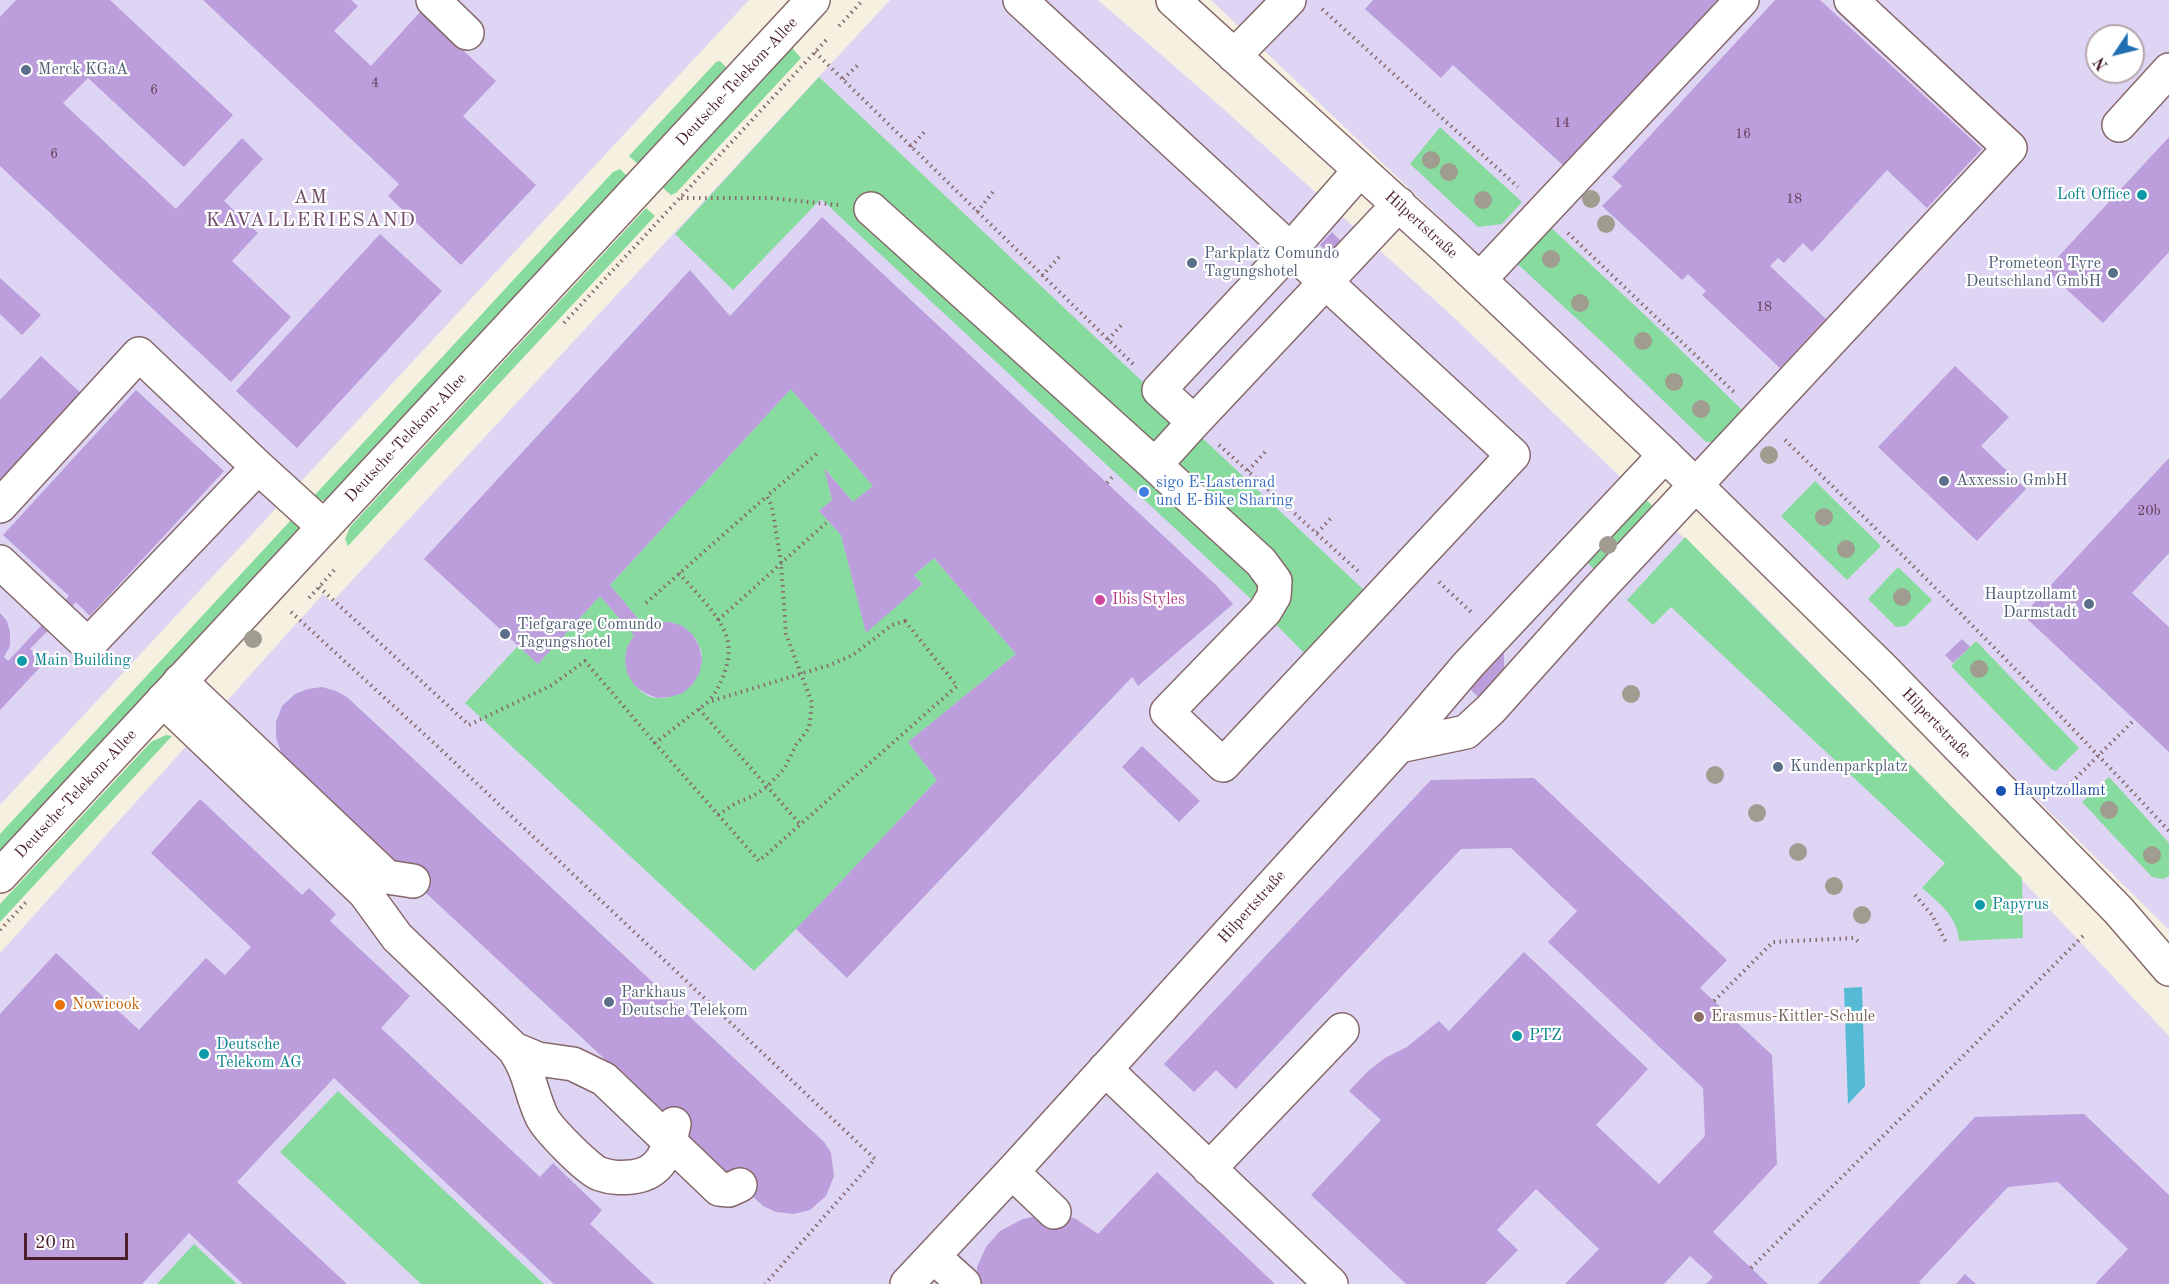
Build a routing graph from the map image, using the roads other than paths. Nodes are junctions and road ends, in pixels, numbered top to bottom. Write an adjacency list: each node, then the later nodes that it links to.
1 (433, 0): 8 (street)
2 (813, 0): 24 (street, Deutsche-Telekom-Allee)
3 (1020, 0): 15 (street)
4 (1173, 0): 9 (street, Hilpertstraße)
5 (1289, 0): 9 (street)
6 (1742, 0): 16 (street)
7 (1851, 0): 22 (street)
8 (467, 33)
9 (1234, 56): 12 (street, Hilpertstraße)
10 (2169, 70): 11 (street)
11 (2119, 125)
12 (1360, 170): 13 (street, Hilpertstraße); 15 (street)
13 (1399, 204): 16 (street, Hilpertstraße); 17 (street)
14 (871, 209): 20 (street)
15 (1290, 250): 17 (street); 18 (street)
16 (1480, 279): 19 (street, Hilpertstraße)
17 (1326, 282): 18 (street); 20 (street)
18 (1194, 422): 20 (street)
19 (1665, 455): 22 (street, Hilpertstraße); 27 (street, Hilpertstraße)
20 (1155, 465)
21 (258, 466): 23 (street); 24 (street); 25 (street)
22 (1696, 486): 27 (street); 30 (street, Hilpertstraße)
23 (0, 506)
24 (324, 527): 26 (street, Deutsche-Telekom-Allee)
25 (0, 562)
26 (171, 691): 28 (street, Deutsche-Telekom-Allee); 29 (street); 32 (street)
27 (1399, 746): 33 (street, Hilpertstraße)
28 (0, 876)
29 (413, 881)
30 (2169, 969)
31 (1342, 1030): 35 (street)
32 (514, 1049): 34 (street); 34 (street)
33 (1105, 1069): 35 (street); 36 (street, Hilpertstraße)
34 (672, 1133): 37 (street)
35 (1209, 1169): 42 (street)
36 (1012, 1172): 38 (street); 39 (street, Hilpertstraße)
37 (740, 1185)
38 (1053, 1212)
39 (934, 1257): 40 (street, Hilpertstraße); 41 (street)
40 (907, 1284)
41 (964, 1284)
42 (1331, 1284)

